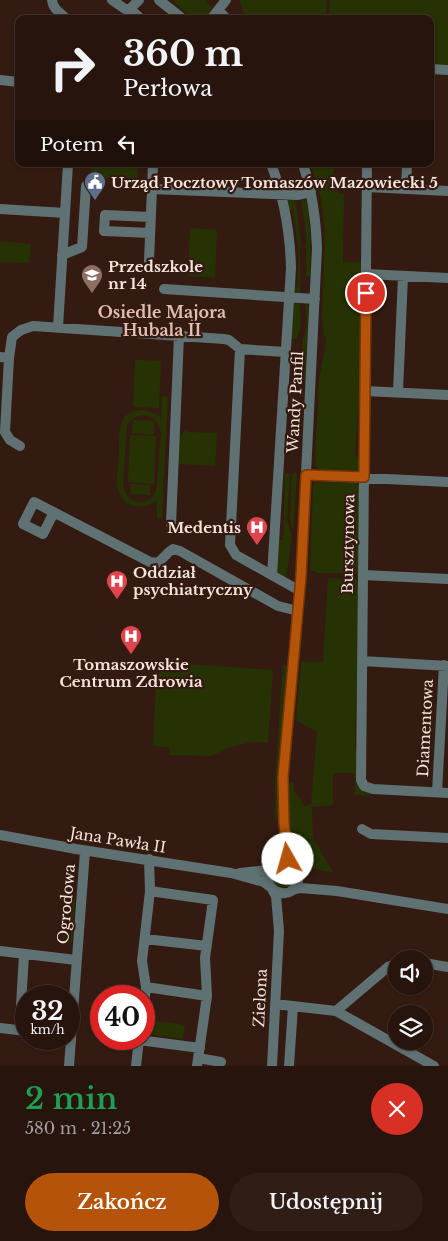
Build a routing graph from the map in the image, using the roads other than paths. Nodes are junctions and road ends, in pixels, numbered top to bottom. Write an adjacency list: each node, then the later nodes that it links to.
1 (52, 0): 8 (street)
2 (112, 0): 6 (street)
3 (139, 0): 6 (street)
4 (160, 0): 11 (street)
5 (225, 0): 7 (street)
6 (130, 9): 9 (street); 10 (street)
7 (218, 10): 12 (street); 13 (street)
8 (62, 15)
9 (124, 15)
10 (137, 15)
11 (178, 15)
12 (214, 15)
13 (223, 15)
14 (434, 69): 15 (street)
15 (448, 70)
16 (0, 80): 17 (street)
17 (15, 82)
18 (68, 167): 32 (street)
19 (153, 167): 26 (street)
20 (272, 167): 30 (street)
21 (304, 167): 28 (street, Wandy Panfil)
22 (368, 167): 25 (street, Bursztynowa)
23 (407, 167): 27 (street)
24 (86, 186): 35 (street)
25 (367, 188): 27 (street); 37 (street, Bursztynowa)
26 (152, 189): 30 (street); 33 (street)
27 (406, 190): 29 (street)
28 (311, 192): 30 (street); 42 (street, Wandy Panfil)
29 (448, 192)
30 (281, 194): 41 (street)
31 (0, 209): 32 (street)
32 (65, 213): 35 (street)
33 (151, 217): 34 (street); 34 (street)
34 (150, 233): 36 (street)
35 (62, 255): 43 (street)
36 (148, 260)
37 (366, 274): 38 (street); 49 (street, Bursztynowa)
38 (403, 276): 39 (street); 50 (street)
39 (448, 278)
40 (164, 290): 41 (street)
41 (289, 297): 42 (street); 46 (street)
42 (315, 299): 54 (street, Wandy Panfil)
43 (58, 327): 44 (street); 47 (street)
44 (179, 336): 45 (street); 58 (street)
45 (240, 349): 46 (street); 59 (street)
46 (285, 352): 59 (street)
47 (4, 358): 48 (street)
48 (4, 389): 52 (street)
49 (365, 391): 50 (street); 55 (street, Bursztynowa)
50 (398, 392): 51 (street)
51 (448, 395)
52 (4, 402): 53 (street)
53 (20, 446)
54 (306, 475): 55 (street); 62 (street, Wandy Panfil)
55 (364, 477): 56 (street); 60 (street, Bursztynowa)
56 (448, 482)
57 (54, 512): 63 (street)
58 (170, 524)
59 (272, 575): 62 (street)
60 (363, 575): 61 (street); 64 (street, Bursztynowa)
61 (448, 579)
62 (300, 591): 63 (street, Wandy Panfil)
63 (298, 611): 68 (street, Wandy Panfil)
64 (362, 661): 65 (street); 66 (street, Bursztynowa)
65 (446, 665): 66 (street, Diamentowa)
66 (436, 792): 67 (street)
67 (448, 793)
68 (284, 823): 74 (street, Wandy Panfil); 75 (street, Wandy Panfil)
69 (362, 829): 71 (street)
70 (0, 835): 72 (street, Jana Pawła II)
71 (448, 838)
72 (86, 851): 73 (street, Jana Pawła II); 87 (street, Ogrodowa)
73 (149, 860): 76 (street, Jana Pawła II); 78 (street)
74 (271, 867): 75 (street); 76 (street, Jana Pawła II); 77 (street)
75 (296, 869): 79 (street); 80 (street)
76 (231, 873): 77 (street, Jana Pawła II)
77 (270, 887): 79 (street); 82 (street, Zielona)
78 (150, 891): 83 (street); 84 (street)
79 (291, 891): 80 (street); 82 (street, Zielona)
80 (337, 891): 81 (street)
81 (448, 910)
82 (279, 931): 96 (street, Zielona)
83 (145, 939): 84 (street); 93 (street)
84 (207, 946): 95 (street)
85 (0, 950): 86 (street, Ogrodowa)
86 (24, 954): 87 (street, Ogrodowa); 91 (street)
87 (76, 960): 92 (street, Ogrodowa)
88 (433, 964): 89 (street)
89 (448, 967)
90 (388, 968): 98 (street)
91 (24, 985)
92 (74, 985)
93 (146, 985)
94 (155, 989): 95 (street)
95 (207, 996): 104 (street)
96 (275, 1004): 97 (street); 108 (street, Zielona)
97 (292, 1006): 98 (street); 109 (street)
98 (336, 1011): 110 (street)
99 (15, 1027): 100 (street)
100 (0, 1028)
101 (155, 1044): 104 (street)
102 (70, 1050): 106 (street, Ogrodowa)
103 (138, 1050): 107 (street)
104 (199, 1057): 105 (street)
105 (221, 1062)
106 (69, 1066)
107 (136, 1066)
108 (272, 1066)
109 (289, 1066)
110 (434, 1066)

